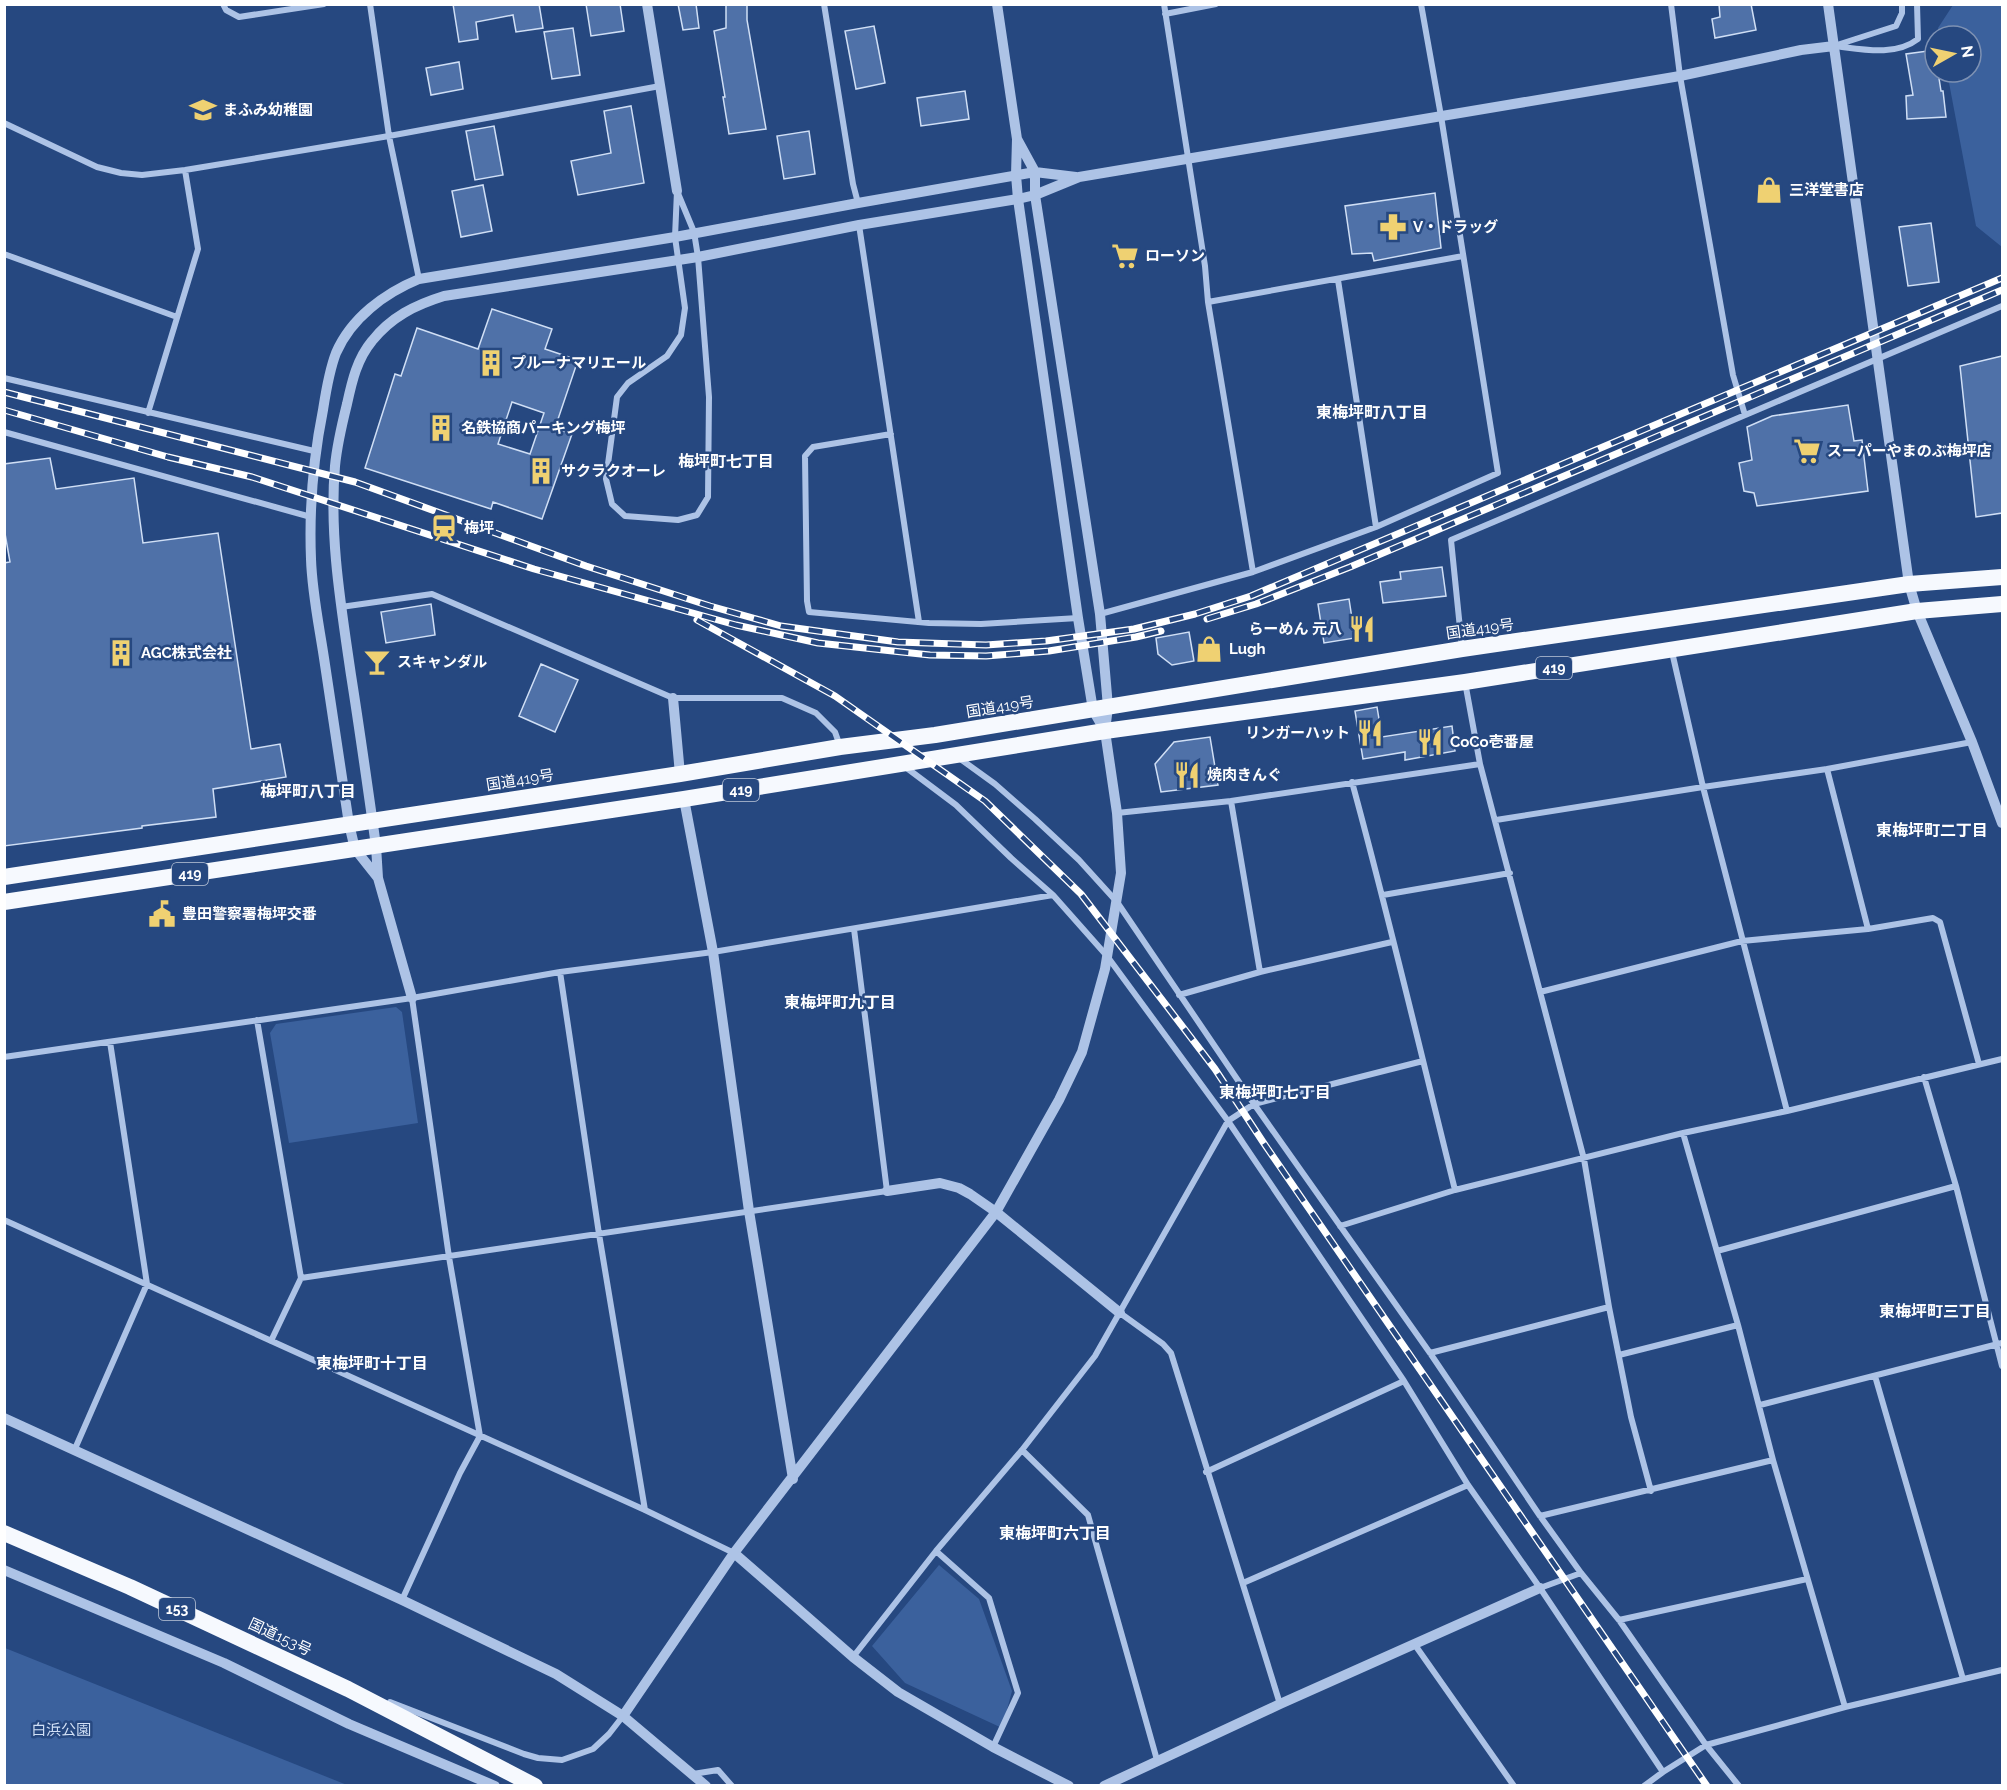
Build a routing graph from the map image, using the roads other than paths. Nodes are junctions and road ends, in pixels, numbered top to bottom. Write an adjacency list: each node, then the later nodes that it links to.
1 (223, 4): 2 (street)
2 (324, 4)
3 (370, 4): 20 (street)
4 (647, 4): 17 (street)
5 (825, 4): 30 (street)
6 (997, 4): 21 (street)
7 (1164, 4): 14 (street)
8 (1216, 4): 14 (street)
9 (1420, 4): 18 (street)
10 (1671, 4): 16 (street)
11 (1828, 4): 15 (street)
12 (1902, 4): 15 (street)
13 (1917, 4): 15 (street)
14 (1166, 14): 22 (street)
15 (1834, 46): 16 (street); 43 (street)
16 (1680, 76): 18 (street); 46 (street)
17 (661, 86): 20 (street); 27 (street)
18 (1441, 116): 22 (street); 36 (street)
19 (4, 123): 23 (street)
20 (389, 135): 23 (street); 38 (street)
21 (1017, 140): 24 (street); 25 (street)
22 (1190, 160): 26 (street); 40 (street)
23 (185, 170): 42 (street)
24 (1035, 172): 25 (street); 26 (street); 28 (street)
25 (1016, 176): 29 (street); 30 (street)
26 (1079, 177): 28 (street)
27 (677, 191): 32 (street); 33 (street)
28 (1035, 195): 29 (street); 58 (street)
29 (1018, 199): 31 (street); 59 (street)
30 (858, 202): 32 (street)
31 (859, 225): 35 (street); 48 (street)
32 (694, 232): 33 (street); 35 (street)
33 (675, 237): 37 (street); 38 (street)
34 (4, 254): 42 (street)
35 (698, 256): 37 (street); 37 (street)
36 (1463, 256): 39 (street); 51 (street)
37 (678, 258): 56 (street)
38 (418, 279): 49 (street)
39 (1338, 280): 40 (street); 51 (street)
40 (1208, 302): 52 (street)
41 (2002, 306): 43 (street)
42 (177, 317): 45 (street)
43 (1876, 359): 46 (street); 54 (street)
44 (4, 378): 45 (street)
45 (148, 413): 49 (street)
46 (1745, 415): 61 (street)
47 (4, 432): 50 (street)
48 (891, 434): 60 (street); 60 (street)
49 (314, 451): 50 (street)
50 (311, 517): 82 (street)
51 (1376, 526): 52 (street)
52 (1253, 572): 58 (street)
53 (2002, 577): 54 (highway, 国道419号 / 419)
54 (1910, 584): 57 (street); 61 (highway, 国道419号 / 419)
55 (2002, 604): 57 (highway, 419)
56 (341, 607): 64 (street); 79 (street)
57 (1917, 611): 62 (highway, 419); 67 (street)
58 (1100, 614): 65 (street)
59 (1078, 618): 60 (street); 65 (street)
60 (919, 622)
61 (1462, 649): 65 (highway, 国道419号 / 419)
62 (1672, 651): 63 (highway, 419); 75 (street)
63 (1465, 682): 66 (highway, 419); 71 (street)
64 (673, 698): 68 (street); 73 (street)
65 (1100, 709): 66 (street); 68 (highway, 国道419号 / 419)
66 (1105, 731): 69 (highway, 419); 78 (street)
67 (1972, 742): 72 (street); 81 (street)
68 (840, 747): 73 (highway, 国道419号 / 419)
69 (957, 756): 70 (highway, 419); 91 (street)
70 (900, 764): 76 (highway, 419); 88 (street)
71 (1480, 764): 74 (street); 80 (street)
72 (1827, 769): 75 (street); 93 (street)
73 (680, 774): 79 (highway, 国道419号 / 419)
74 (1352, 782): 77 (street); 89 (street)
75 (1703, 787): 80 (street); 94 (street)
76 (684, 799): 83 (highway, 419); 96 (street)
77 (1231, 801): 78 (street); 99 (street)
78 (1117, 813): 91 (street)
79 (372, 820): 82 (highway, 国道419号 / 419); 83 (street)
80 (1496, 820): 85 (street)
81 (2002, 823)
82 (349, 824): 84 (street); 86 (highway, 国道419号 / 419)
83 (376, 846): 84 (highway, 419); 87 (street)
84 (355, 849): 87 (street); 90 (highway, 419)
85 (1510, 873): 89 (street); 100 (street)
86 (4, 877)
87 (378, 878): 102 (street)
88 (1053, 895): 92 (street); 97 (street)
89 (1383, 895): 95 (street)
90 (4, 902)
91 (1117, 902): 97 (street); 101 (street)
92 (854, 929): 96 (street); 117 (street)
93 (1868, 929): 94 (street); 108 (street)
94 (1742, 941): 100 (street); 111 (street)
95 (1392, 942): 99 (street); 107 (street)
96 (713, 952): 98 (street); 118 (street)
97 (1107, 956): 112 (street); 119 (street)
98 (560, 972): 102 (street); 122 (street)
99 (1260, 972): 101 (street)
100 (1540, 992): 114 (street)
101 (1179, 995): 110 (street)
102 (412, 998): 103 (street); 124 (street)
103 (257, 1020): 104 (street); 125 (street)
104 (110, 1042): 105 (street); 126 (street)
105 (4, 1058)
106 (2002, 1059): 108 (street)
107 (1423, 1061): 110 (street); 116 (street)
108 (1979, 1064): 109 (street)
109 (1924, 1077): 111 (street); 115 (street)
110 (1254, 1104): 112 (street); 121 (street)
111 (1787, 1111): 113 (street)
112 (1228, 1121): 128 (street); 136 (street)
113 (1683, 1133): 114 (street); 123 (street)
114 (1584, 1159): 116 (street); 127 (street)
115 (1956, 1186): 123 (street); 131 (street)
116 (1455, 1190): 121 (street)
117 (886, 1191): 118 (street); 119 (street)
118 (749, 1210): 122 (street); 144 (street)
119 (996, 1212): 128 (street); 144 (street)
120 (4, 1220): 126 (street)
121 (1340, 1226): 132 (street)
122 (598, 1234): 124 (street); 147 (street)
123 (1717, 1251): 129 (street)
124 (449, 1257): 125 (street); 139 (street)
125 (301, 1278): 130 (street)
126 (147, 1284): 130 (street); 141 (street)
127 (1609, 1307): 132 (street); 133 (street)
128 (1120, 1313): 140 (street); 143 (street)
129 (1738, 1325): 133 (street); 137 (street)
130 (272, 1341): 139 (street)
131 (1999, 1344): 134 (street); 135 (street)
132 (1430, 1353): 148 (street)
133 (1619, 1355): 146 (street)
134 (2002, 1366)
135 (1875, 1376): 137 (street); 162 (street)
136 (1404, 1381): 143 (street); 145 (street)
137 (1760, 1405): 142 (street)
138 (4, 1418): 141 (street)
139 (480, 1436): 147 (street); 157 (street)
140 (1022, 1450): 150 (street); 169 (street)
141 (74, 1451): 157 (street)
142 (1773, 1460): 146 (street); 154 (street)
143 (1206, 1472): 155 (street)
144 (793, 1479): 151 (street)
145 (1468, 1485): 155 (street); 156 (street)
146 (1651, 1491): 148 (street)
147 (645, 1510): 151 (street)
148 (1540, 1516): 153 (street)
149 (4, 1533): 163 (highway, 国道153号 / 153)
150 (936, 1551): 160 (street); 168 (street)
151 (734, 1553): 160 (street); 166 (street)
152 (4, 1570): 172 (street)
153 (1581, 1573): 156 (street); 158 (street)
154 (1807, 1579): 158 (street); 165 (street)
155 (1243, 1583): 164 (street)
156 (1540, 1588): 159 (street); 170 (street)
157 (402, 1600): 166 (street)
158 (1618, 1620): 167 (street)
159 (1415, 1645): 164 (street); 178 (street)
160 (853, 1657): 168 (street)
161 (2002, 1670): 162 (street)
162 (1963, 1679): 165 (street)
163 (348, 1689): 166 (street); 173 (highway, 国道153号 / 153)
164 (1280, 1704): 169 (street)
165 (1845, 1707): 167 (street)
166 (623, 1716): 171 (street)
167 (1706, 1744): 170 (street); 180 (street)
168 (993, 1747): 176 (street)
169 (1157, 1760): 177 (street)
170 (1663, 1772): 179 (street)
171 (693, 1774): 174 (street); 175 (street)
172 (495, 1785)
173 (536, 1785)
174 (706, 1785)
175 (732, 1785)
176 (1069, 1785)
177 (1104, 1785)
178 (1514, 1785)
179 (1644, 1785)
180 (1739, 1785)

